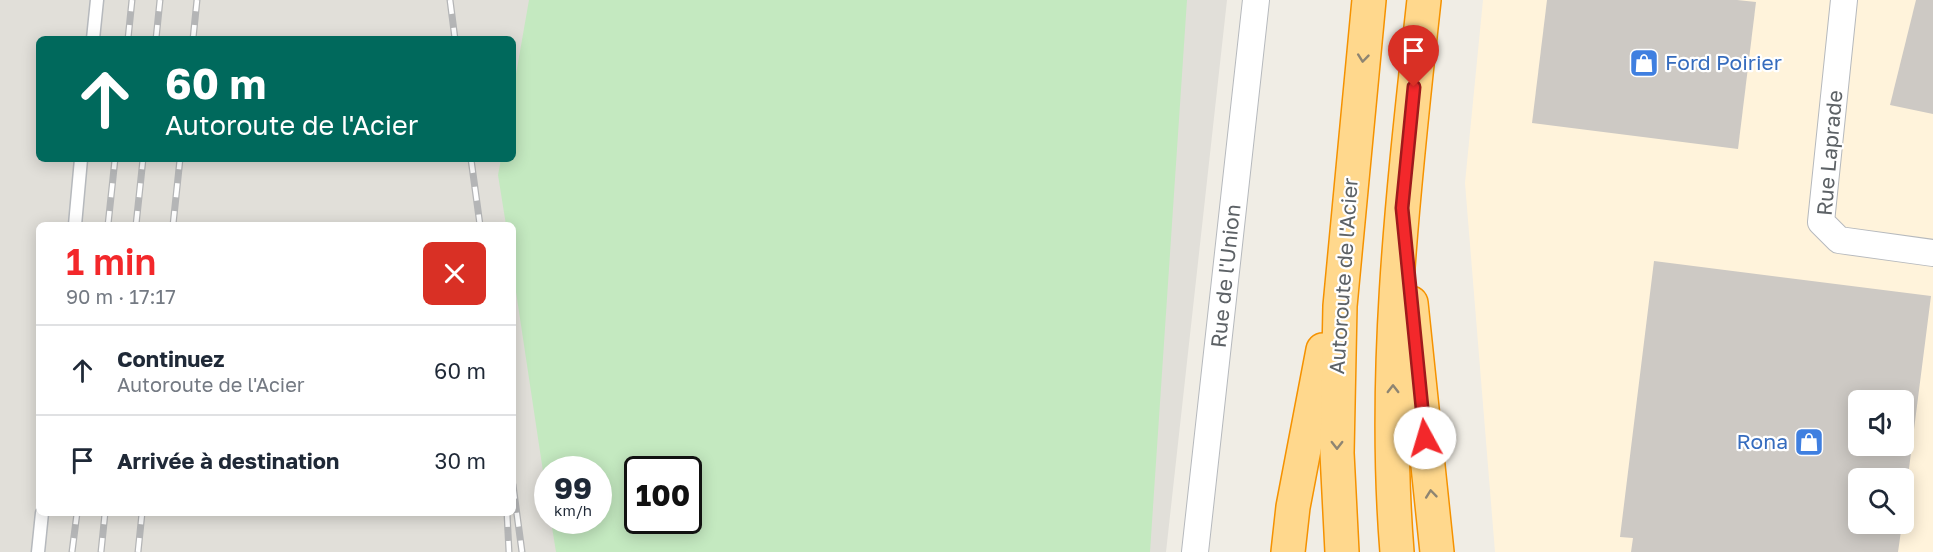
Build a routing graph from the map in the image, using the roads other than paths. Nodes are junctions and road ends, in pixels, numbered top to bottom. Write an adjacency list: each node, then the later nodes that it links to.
1 (97, 0): 6 (lane)
2 (1256, 0): 14 (street, Rue de l'Union)
3 (1369, 0): 10 (highway, Autoroute de l'Acier, one-way to 10)
4 (1424, 0): 8 (highway)
5 (1845, 0): 11 (street, Rue Laprade)
6 (93, 36)
7 (81, 162): 9 (lane)
8 (1402, 208): 17 (highway, one-way to 8); 18 (highway, one-way to 8)
9 (75, 222)
10 (1344, 239): 15 (highway); 16 (highway, Autoroute de l'Acier, one-way to 16)
11 (1933, 253)
12 (42, 516): 13 (lane)
13 (38, 552)
14 (1195, 552)
15 (1288, 552)
16 (1342, 552)
17 (1397, 552)
18 (1437, 552)

